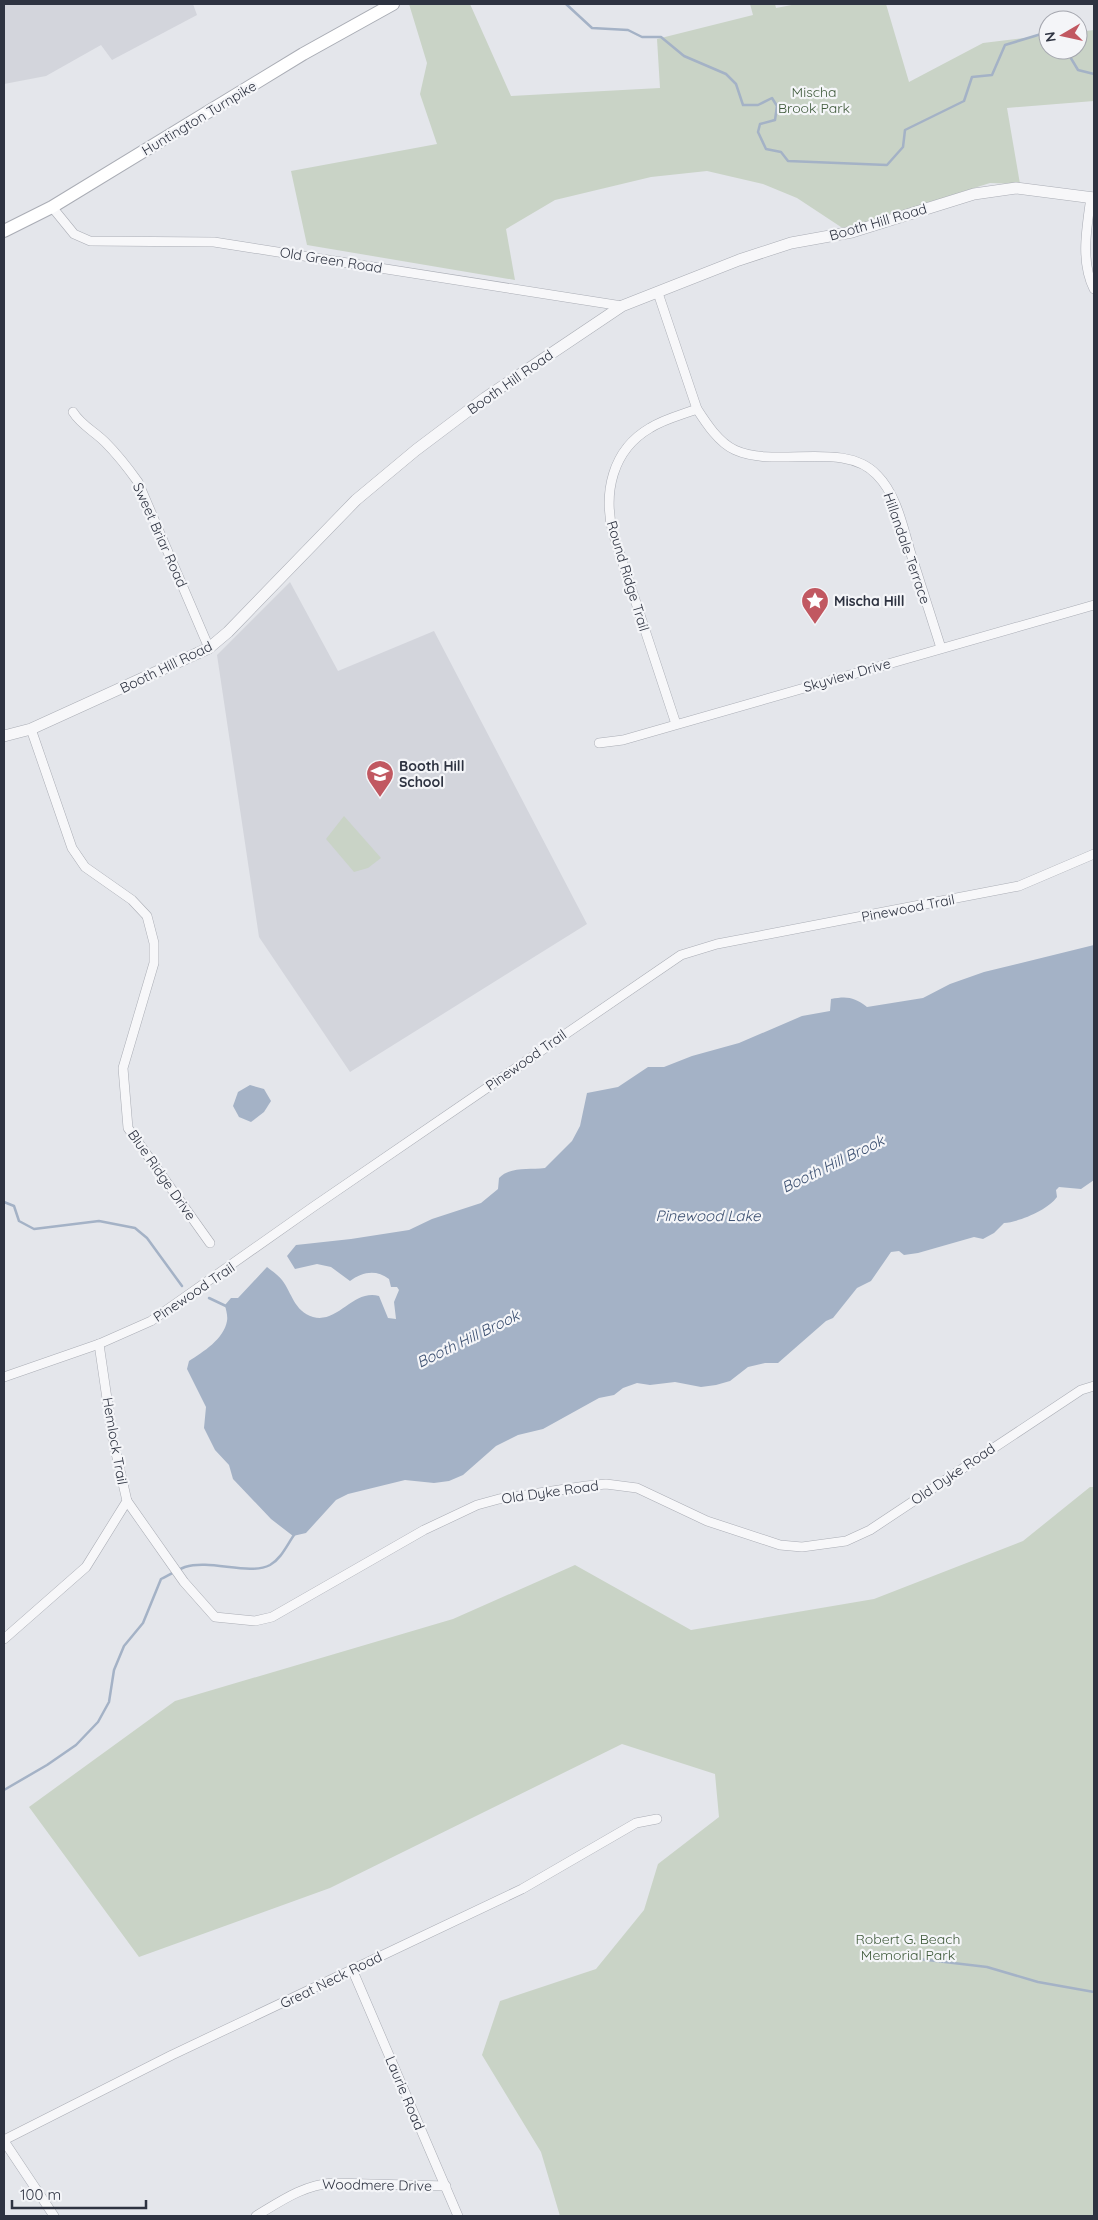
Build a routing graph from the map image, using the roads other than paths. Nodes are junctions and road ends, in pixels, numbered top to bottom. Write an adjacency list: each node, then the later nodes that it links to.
1 (393, 4): 3 (main road, Huntington Turnpike)
2 (1092, 198): 5 (street); 6 (street, Booth Hill Road)
3 (52, 207): 4 (main road, Huntington Turnpike); 7 (street, Old Green Road)
4 (4, 231)
5 (1094, 289)
6 (658, 293): 7 (street, Booth Hill Road); 8 (street, Hillandale Terrace)
7 (622, 306): 11 (street, Booth Hill Road)
8 (697, 409): 12 (street, Hillandale Terrace); 13 (street, Round Ridge Trail)
9 (73, 412): 11 (street, Sweet Briar Road)
10 (1094, 605): 12 (street, Skyview Drive)
11 (209, 648): 14 (street, Booth Hill Road)
12 (941, 648): 13 (street, Skyview Drive)
13 (676, 724): 16 (street, Skyview Drive)
14 (31, 729): 15 (street, Booth Hill Road); 18 (street, Blue Ridge Drive)
15 (4, 736)
16 (599, 743)
17 (1094, 854): 19 (street, Pinewood Trail)
18 (210, 1243)
19 (99, 1344): 20 (street, Pinewood Trail); 22 (street, Hemlock Trail)
20 (4, 1377)
21 (1094, 1386): 22 (street, Old Dyke Road)
22 (126, 1500): 23 (street, Hemlock Trail)
23 (4, 1639)
24 (657, 1819): 25 (street, Great Neck Road)
25 (352, 1969): 26 (street, Great Neck Road); 27 (street, Laurie Road)
26 (4, 2140): 28 (street)
27 (446, 2186): 29 (street, Woodmere Drive); 30 (street, Laurie Road)
28 (54, 2216)
29 (256, 2216)
30 (458, 2216)

